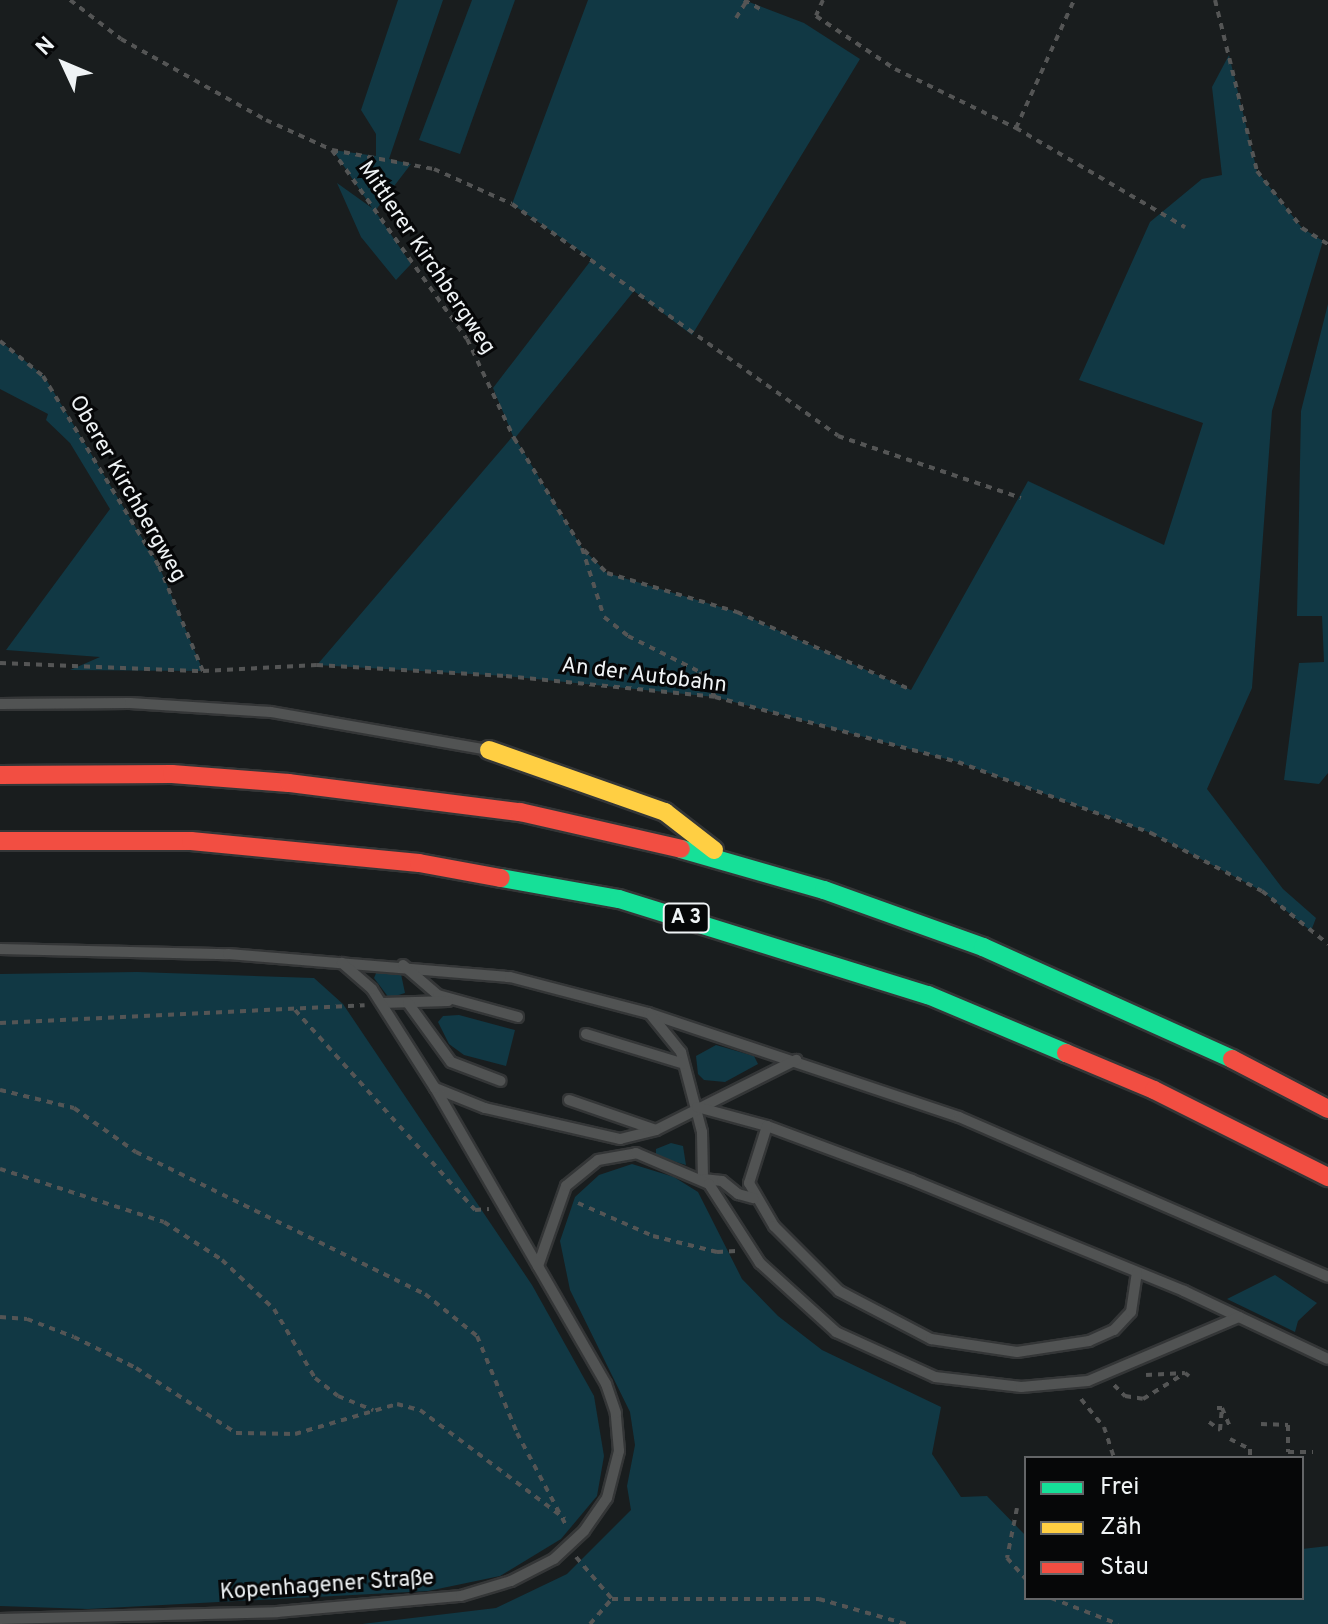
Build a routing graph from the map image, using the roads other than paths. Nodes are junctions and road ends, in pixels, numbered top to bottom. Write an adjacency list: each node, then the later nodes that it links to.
1 (0, 704): 2 (lane)
2 (489, 750): 5 (highway)
3 (0, 775): 5 (highway)
4 (0, 841): 26 (highway, A 3)
5 (729, 861): 21 (highway)
6 (0, 949): 7 (lane)
7 (337, 960): 8 (lane); 10 (lane, Kopenhagener Straße)
8 (403, 965): 9 (lane); 12 (lane)
9 (454, 1001): 11 (lane); 13 (lane)
10 (382, 1003): 11 (lane); 18 (lane, Kopenhagener Straße)
11 (408, 1003): 17 (lane)
12 (648, 1013): 15 (lane); 16 (lane)
13 (518, 1017)
14 (586, 1034): 16 (lane)
15 (796, 1060): 20 (lane); 31 (lane)
16 (684, 1064): 20 (lane)
17 (501, 1081)
18 (435, 1088): 24 (lane); 29 (lane, Kopenhagener Straße)
19 (569, 1100): 23 (lane)
20 (697, 1107): 22 (lane); 23 (lane); 27 (lane)
21 (1328, 1109)
22 (767, 1126): 28 (lane); 30 (lane)
23 (656, 1130): 24 (lane)
24 (605, 1139): 25 (lane)
25 (608, 1156): 27 (lane); 29 (lane)
26 (1328, 1177)
27 (703, 1179): 28 (lane); 32 (lane)
28 (753, 1198): 30 (lane)
29 (538, 1266): 34 (lane, Kopenhagener Straße)
30 (1137, 1272): 32 (lane)
31 (1328, 1277)
32 (1239, 1317): 33 (lane)
33 (1328, 1359)
34 (0, 1619)

